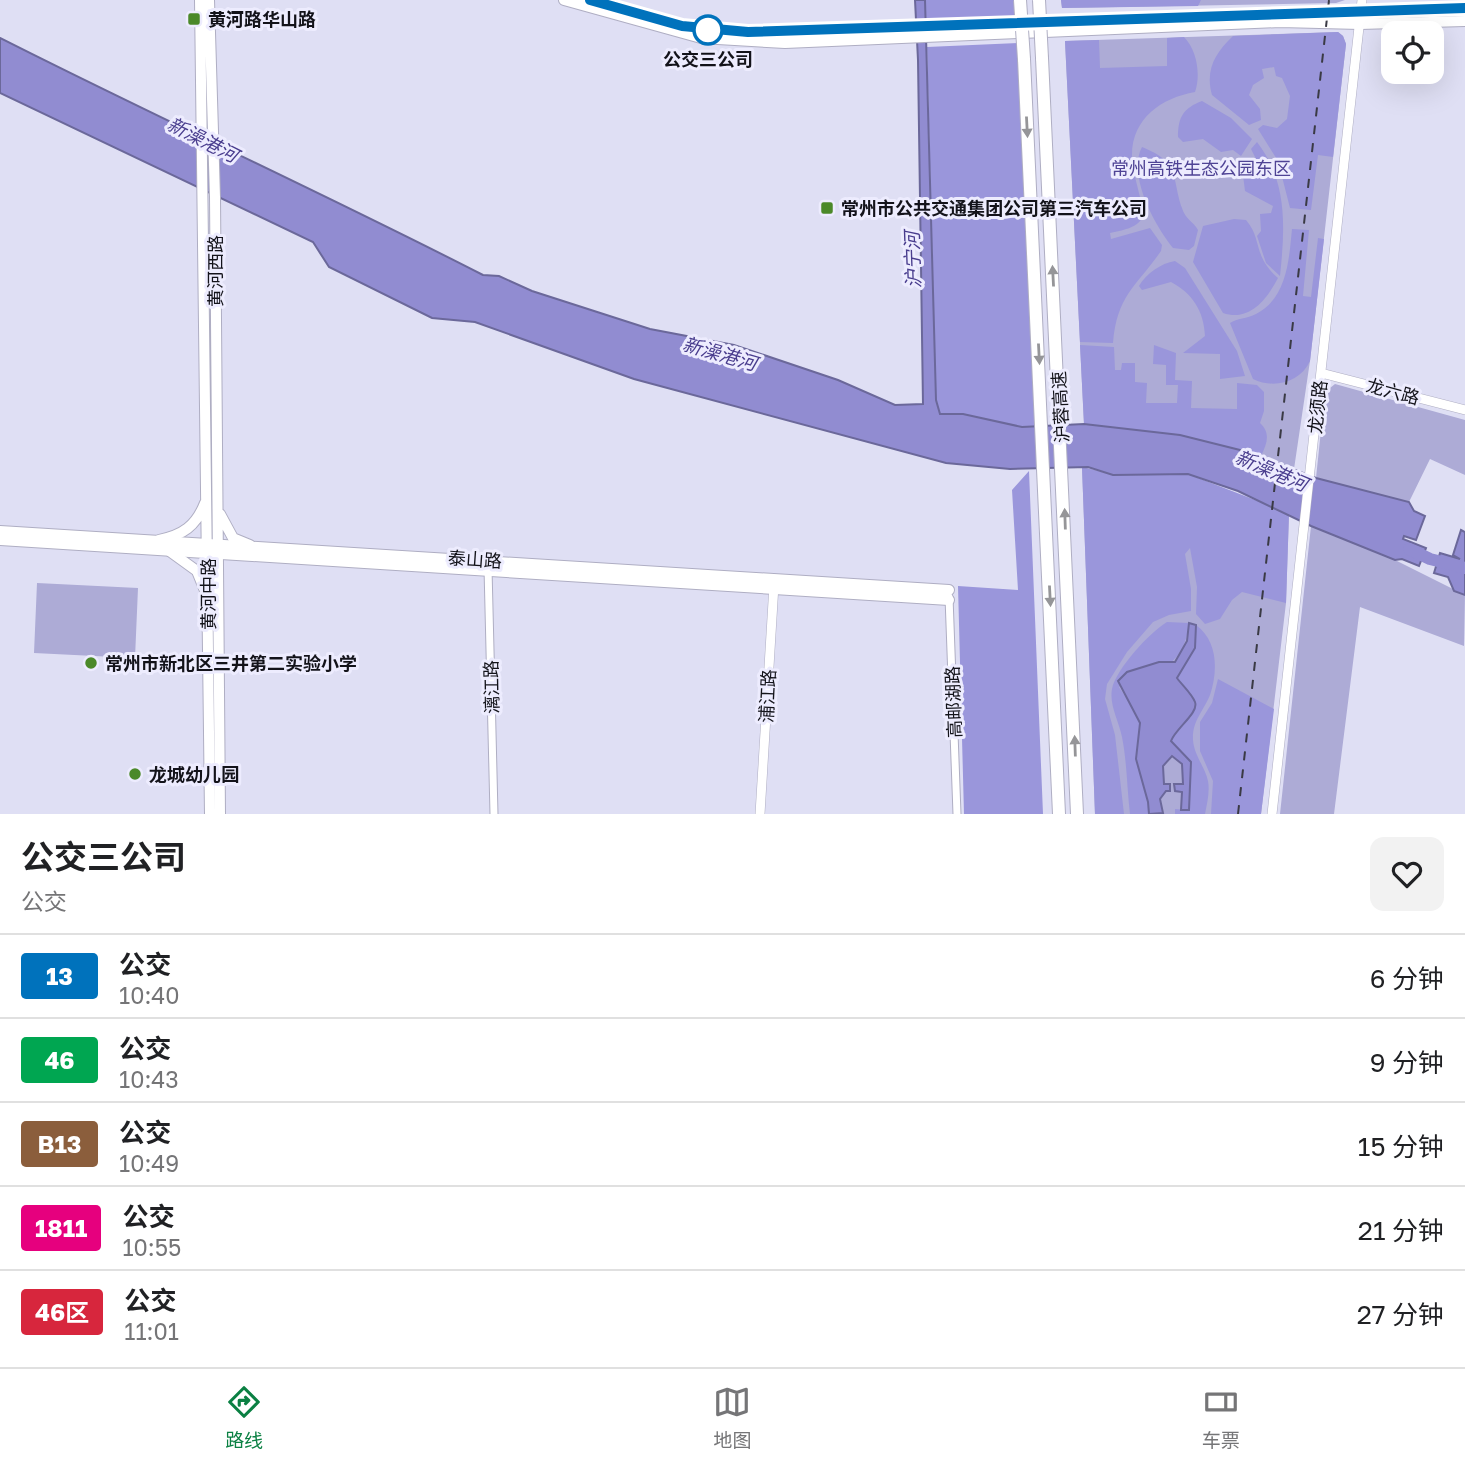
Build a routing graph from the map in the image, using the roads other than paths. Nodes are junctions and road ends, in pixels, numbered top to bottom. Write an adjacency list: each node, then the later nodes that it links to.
1 (200, 0): 12 (main road, 黄河西路)
2 (209, 0): 12 (main road, 黄河西路)
3 (564, 0): 9 (main road)
4 (590, 0): 9 (main road)
5 (1020, 0): 31 (highway, 沪蓉高速, one-way to 31, bridge)
6 (1039, 0): 32 (highway, 沪蓉高速, one-way to 6, bridge)
7 (1362, 5): 8 (main road); 9 (main road); 11 (street, 龙须路)
8 (1465, 8)
9 (622, 9): 11 (main road)
10 (1465, 21): 11 (main road)
11 (1360, 24): 13 (street, 龙须路)
12 (208, 135): 15 (main road, 黄河西路)
13 (1321, 373): 14 (street, 龙六路); 33 (street, 龙须路)
14 (1465, 410)
15 (212, 500): 18 (main road); 19 (main road); 20 (main road, 黄河西路)
16 (0, 531): 18 (main road, 泰山路)
17 (0, 540): 21 (main road, 泰山路)
18 (159, 540): 20 (main road, 泰山路)
19 (250, 545): 20 (main road, 泰山路); 22 (main road, 泰山路)
20 (213, 547): 21 (main road, 泰山路); 22 (main road, 泰山路); 25 (main road, 黄河中路); 27 (main road, 黄河中路)
21 (168, 550): 25 (main road)
22 (488, 565): 23 (main road, 泰山路); 28 (street, 漓江路)
23 (774, 584): 24 (main road, 泰山路); 29 (street, 浦江路)
24 (949, 595): 30 (street, 高邮湖路)
25 (208, 603): 26 (main road, 黄河中路)
26 (210, 814)
27 (220, 814)
28 (494, 814)
29 (760, 814)
30 (957, 814)
31 (1059, 814)
32 (1077, 814)
33 (1272, 814)

